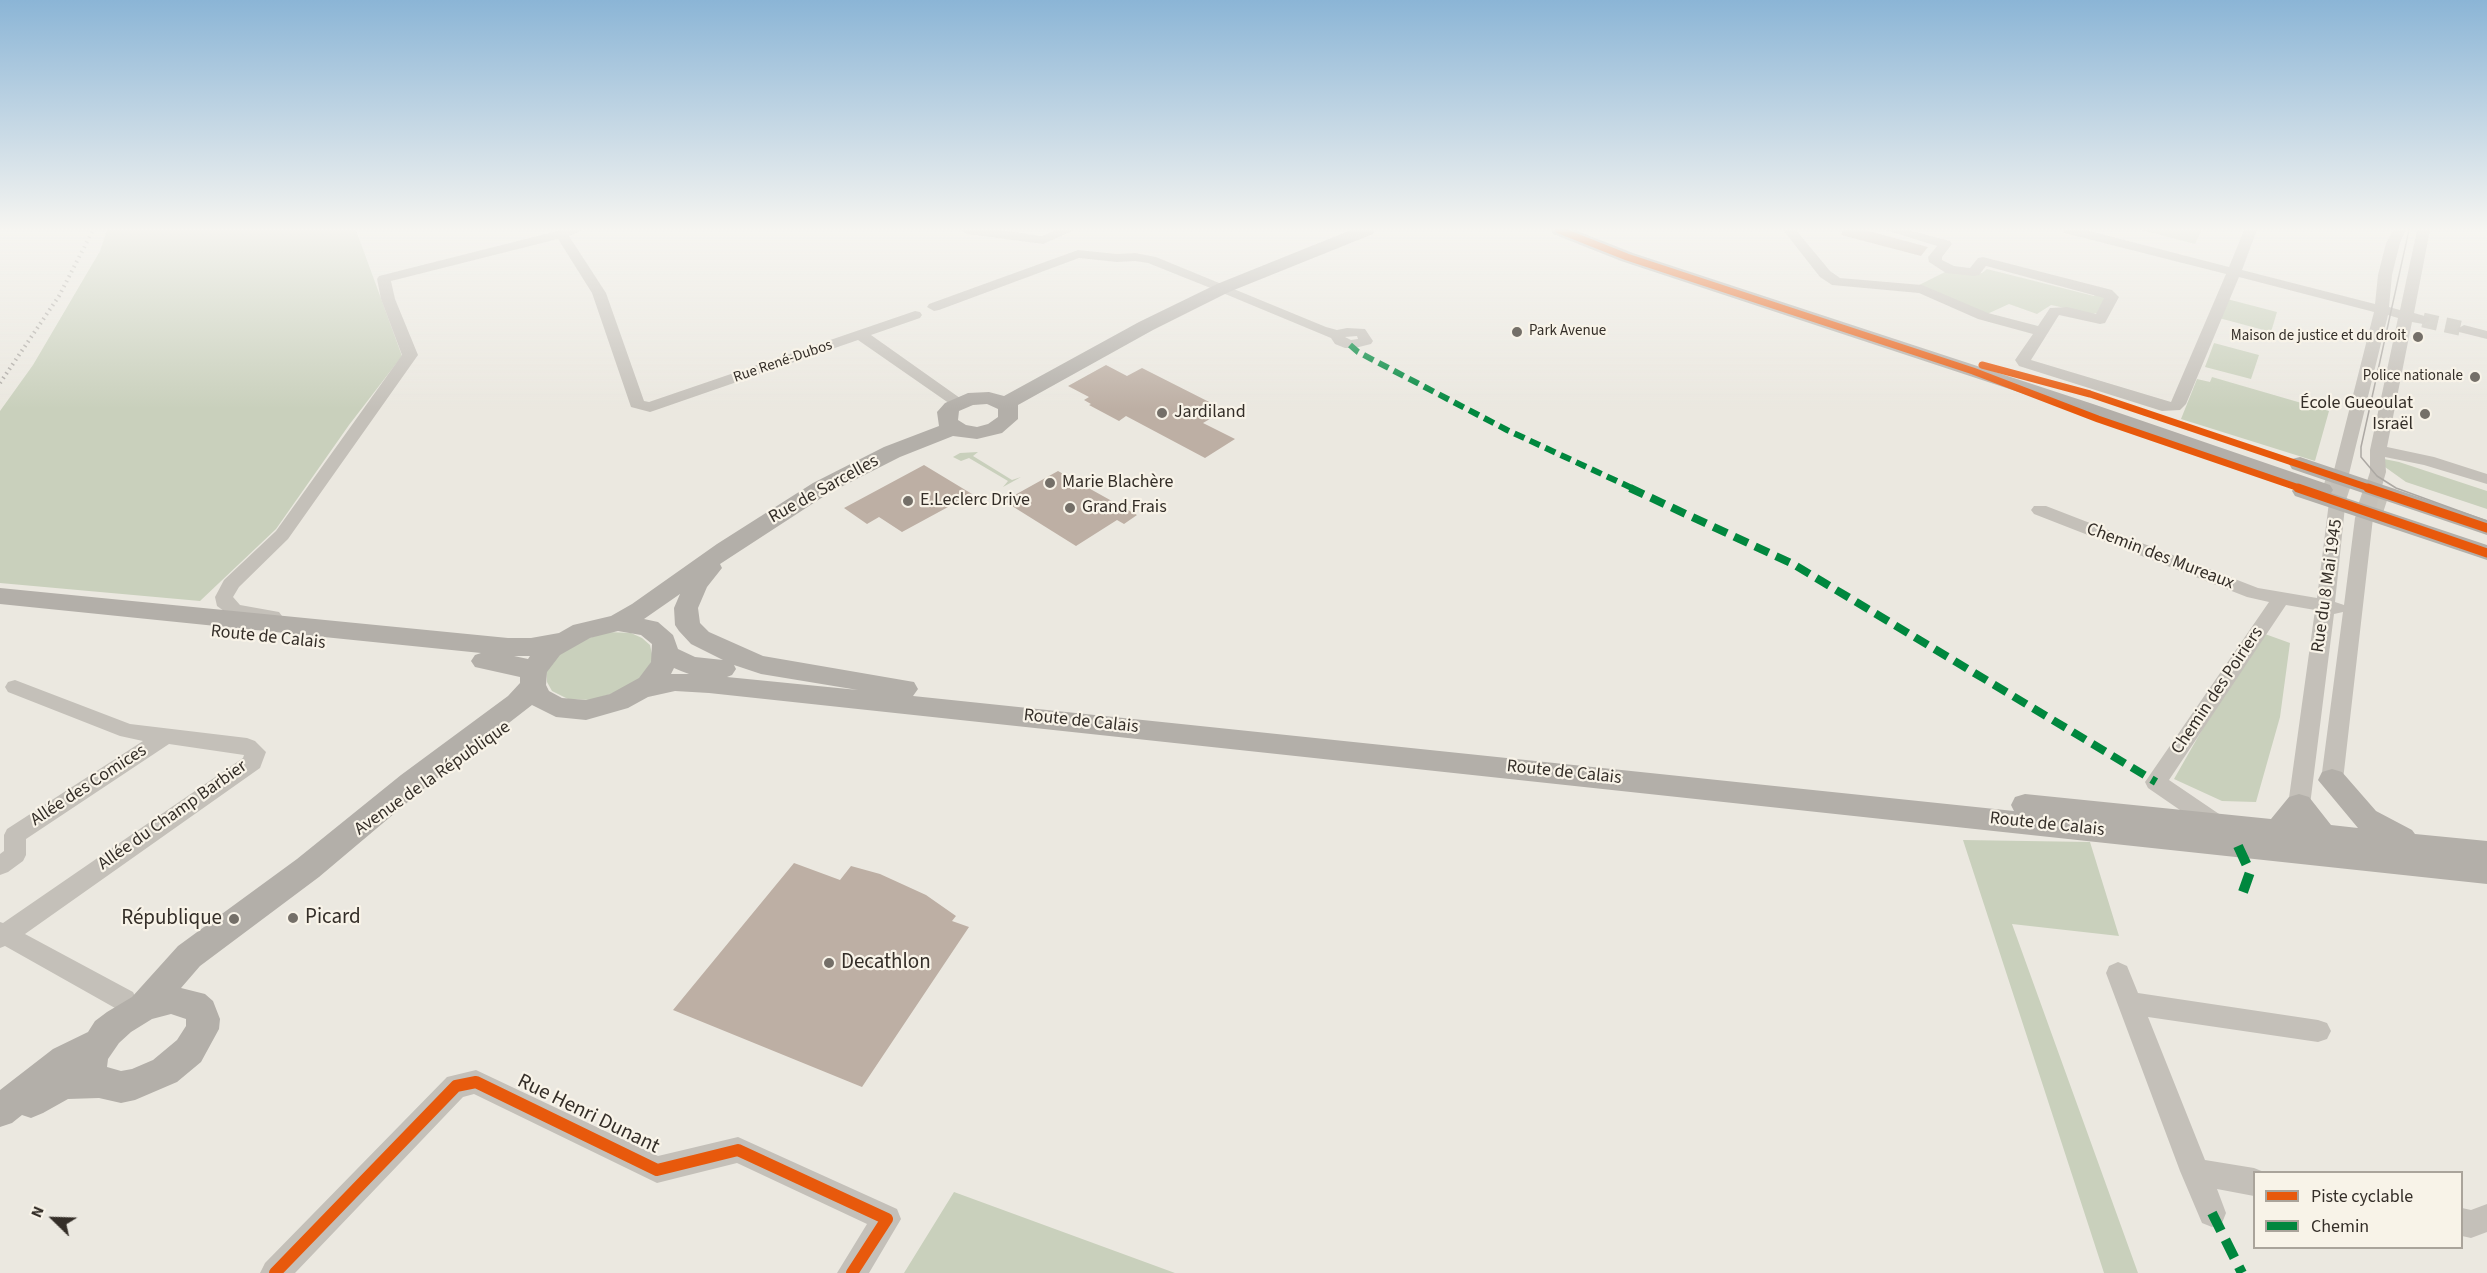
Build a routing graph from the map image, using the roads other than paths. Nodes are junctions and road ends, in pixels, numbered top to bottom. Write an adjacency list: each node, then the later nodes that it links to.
1 (386, 289): 46 (street)
2 (597, 289): 21 (street, Rue René-Dubos)
3 (982, 289): 14 (street)
4 (1220, 289): 26 (main road)
5 (1226, 289): 22 (street)
6 (1729, 289): 24 (main road)
7 (1746, 289): 24 (main road)
8 (1923, 289): 20 (street)
9 (2097, 289): 20 (street)
10 (2227, 289): 20 (street)
11 (2304, 289): 15 (street)
12 (2384, 289): 15 (street, Rue du 8 Mai 1945)
13 (2411, 289): 17 (street, Rue du 8 Mai 1945)
14 (934, 307)
15 (2382, 309): 17 (street); 30 (street, Rue du 8 Mai 1945)
16 (915, 315): 21 (street, Rue René-Dubos)
17 (2406, 315): 18 (street); 28 (street, Rue du 8 Mai 1945)
18 (2423, 320)
19 (2464, 329): 23 (street)
20 (2042, 332)
21 (861, 335): 25 (street)
22 (1337, 335)
23 (2487, 335)
24 (1974, 367): 30 (main road)
25 (959, 403): 26 (main road); 27 (main road)
26 (1005, 404): 27 (main road)
27 (953, 428): 33 (main road, Rue de Sarcelles)
28 (2378, 450): 29 (street); 31 (street, Rue du 8 Mai 1945)
29 (2487, 479)
30 (2332, 488): 31 (main road); 34 (main road); 42 (street, Rue du 8 Mai 1945)
31 (2383, 501): 34 (street, Rue du 8 Mai 1945); 35 (main road); 36 (main road); 37 (main road)
32 (2040, 510): 41 (street, Chemin des Mureaux)
33 (775, 515): 39 (main road, Rue de Sarcelles); 52 (main road)
34 (2364, 520): 38 (main road); 44 (street, Rue du 8 Mai 1945)
35 (2487, 528)
36 (2487, 535)
37 (2487, 545)
38 (2487, 553)
39 (703, 566): 45 (main road, Rue de Sarcelles); 48 (main road, Rue de Sarcelles)
40 (0, 596): 46 (main road, Route de Calais)
41 (2280, 600): 42 (street, Chemin des Mureaux); 57 (street, Chemin des Poiriers)
42 (2324, 604): 44 (street, Chemin des Mureaux); 56 (street, Rue du 8 Mai 1945)
43 (0, 609): 49 (main road, Route de Calais)
44 (2351, 612): 55 (street, Rue du 8 Mai 1945)
45 (618, 623): 47 (main road); 48 (main road)
46 (342, 630): 47 (main road, Route de Calais)
47 (563, 640): 49 (main road)
48 (662, 644): 51 (main road); 52 (main road, Route de Calais)
49 (534, 679): 53 (main road); 64 (main road, Avenue de la République)
50 (15, 687): 54 (street, Allée du Champ Barbier)
51 (641, 689): 53 (main road); 61 (main road, Route de Calais)
52 (911, 690): 57 (main road, Route de Calais)
53 (556, 707): 64 (main road, Avenue de la République)
54 (164, 737): 58 (street, Allée des Comices); 66 (street, Allée du Champ Barbier)
55 (2332, 780): 60 (main road); 61 (main road)
56 (2299, 805): 59 (main road); 61 (main road)
57 (2217, 824): 59 (main road, Route de Calais)
58 (7, 831): 63 (street)
59 (2279, 831): 61 (main road, Route de Calais)
60 (2415, 845): 61 (main road, Route de Calais); 62 (main road, Route de Calais)
61 (2329, 846): 65 (main road, Route de Calais)
62 (2487, 853)
63 (0, 866)
64 (308, 868): 68 (main road, Avenue de la République); 70 (main road, Avenue de la République)
65 (2487, 872)
66 (2, 935): 70 (street)
67 (2118, 973): 69 (street)
68 (182, 1001): 70 (main road); 73 (main road)
69 (2131, 1003): 71 (street); 76 (street)
70 (138, 1011): 72 (main road)
71 (2318, 1031)
72 (99, 1043): 73 (main road); 74 (main road)
73 (99, 1082): 75 (main road)
74 (0, 1111)
75 (0, 1126)
76 (2194, 1171): 77 (street); 78 (street)
77 (2253, 1182)
78 (2212, 1213)
79 (2487, 1218): 80 (street)
80 (2463, 1222)
81 (275, 1273): 82 (street, Rue Henri Dunant)
82 (852, 1273)

